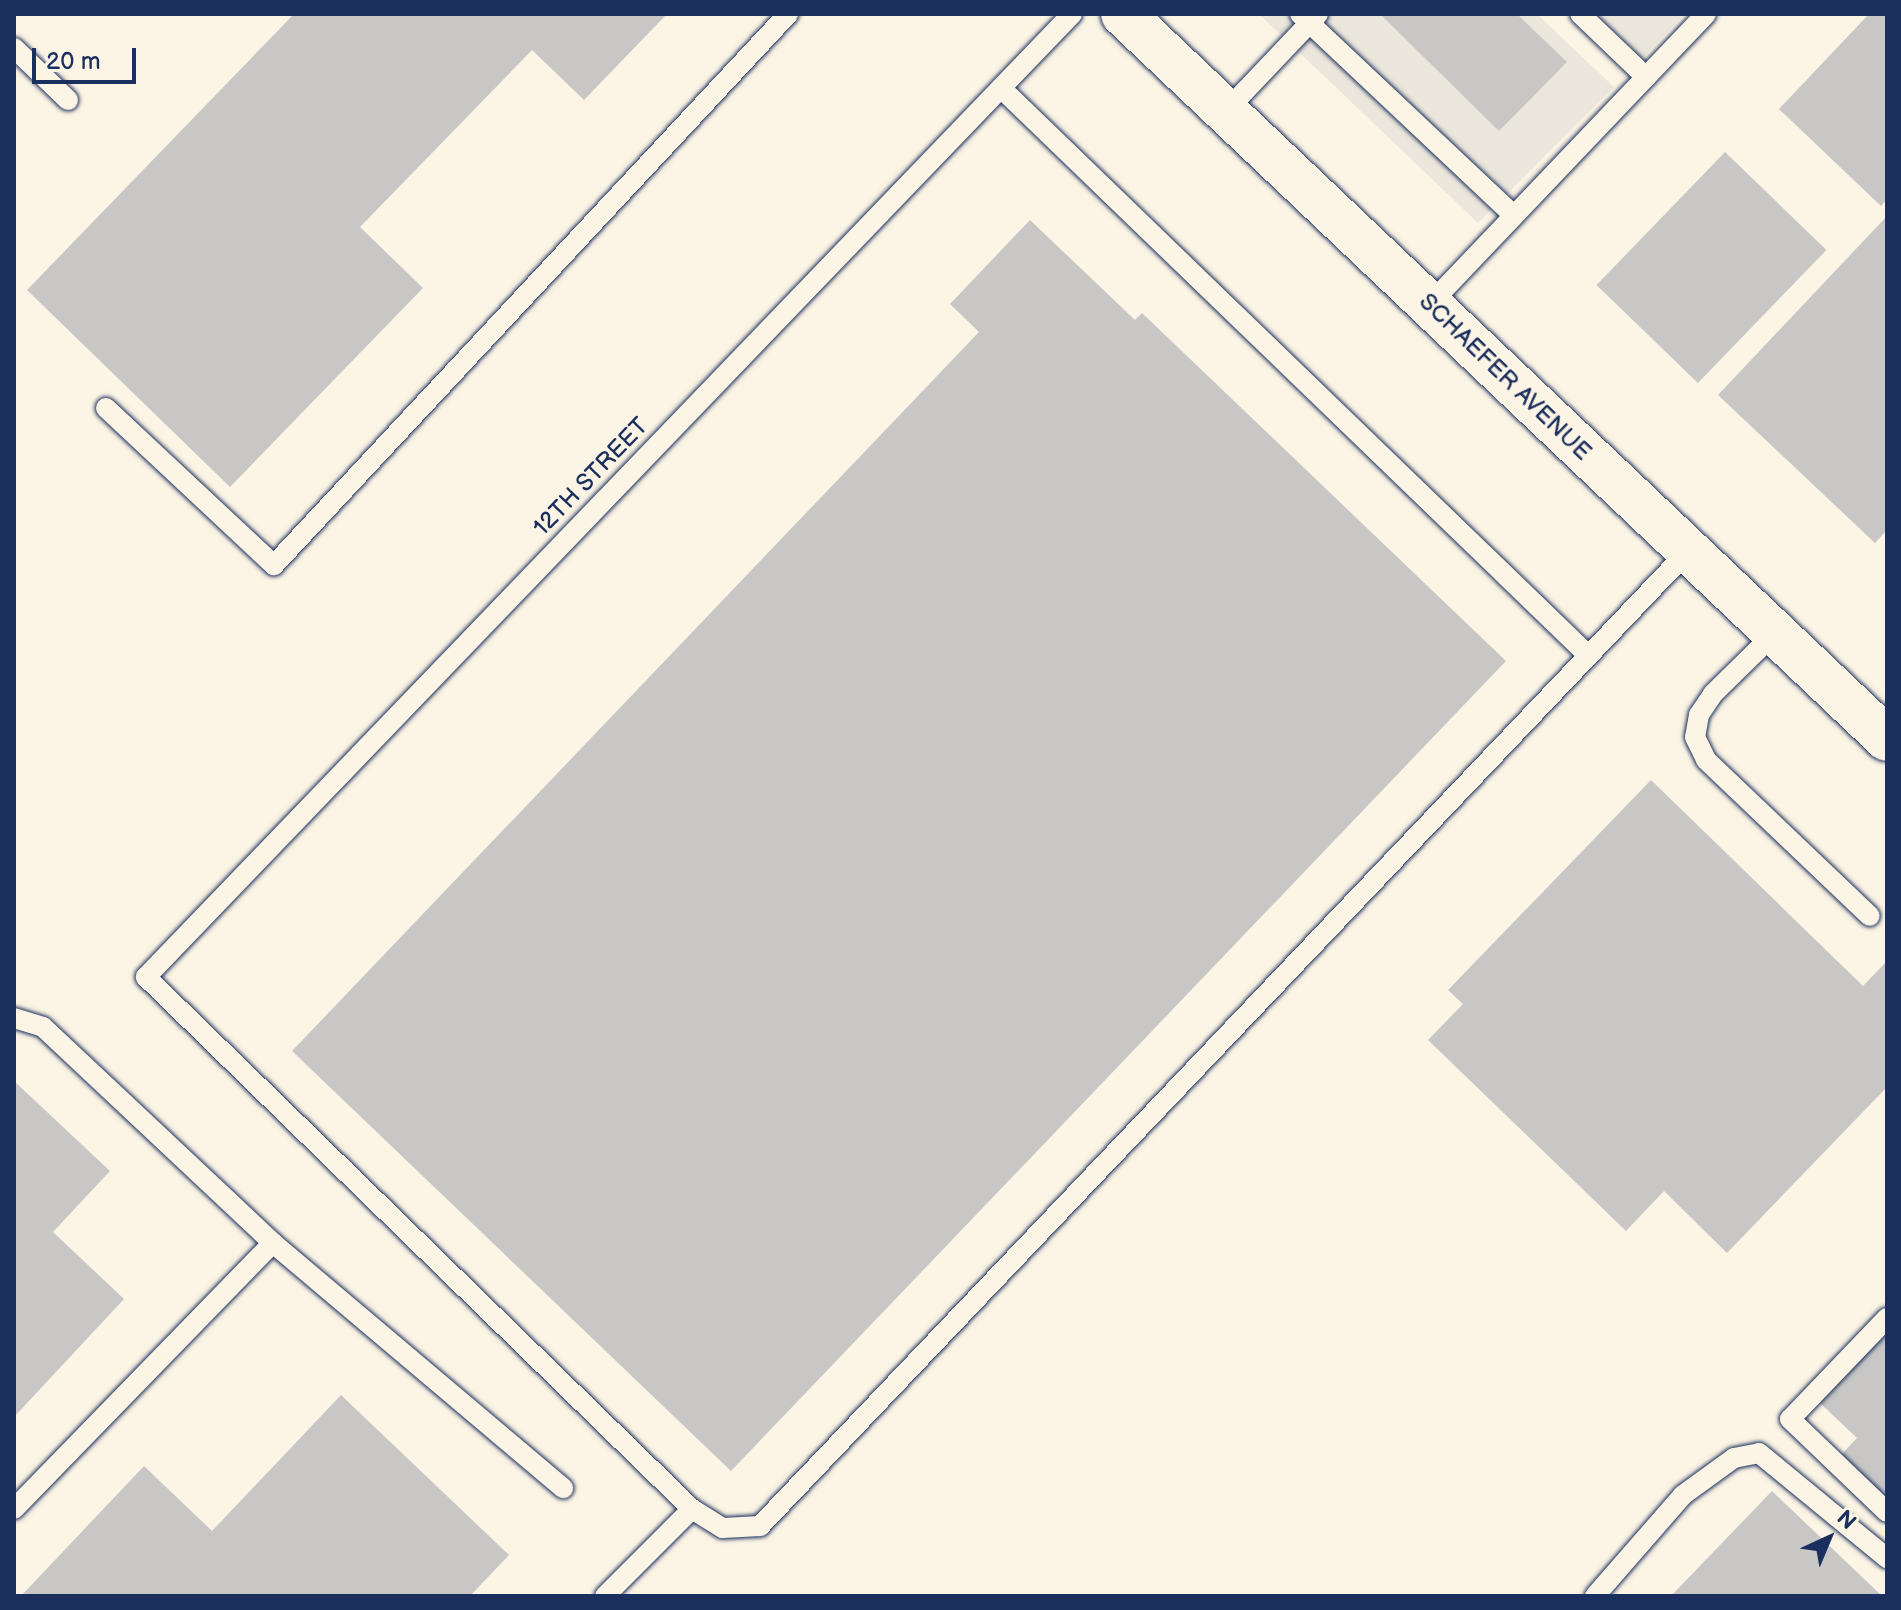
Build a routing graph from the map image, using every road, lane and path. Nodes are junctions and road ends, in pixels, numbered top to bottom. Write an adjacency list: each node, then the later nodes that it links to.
1 (788, 14): 14 (lane)
2 (1072, 14): 9 (lane, 12TH STREET)
3 (1123, 14): 11 (street, SCHAEFER AVENUE)
4 (1580, 14): 8 (lane)
5 (1706, 14): 8 (lane)
6 (1309, 17): 11 (lane); 12 (lane)
7 (14, 48): 10 (lane)
8 (1646, 77): 12 (lane)
9 (1001, 88): 17 (lane); 25 (lane, 12TH STREET)
10 (68, 100)
11 (1225, 112): 13 (street, SCHAEFER AVENUE)
12 (1514, 216): 13 (lane)
13 (1429, 305): 15 (street, SCHAEFER AVENUE)
14 (106, 408)
15 (1688, 551): 16 (street, SCHAEFER AVENUE); 17 (lane)
16 (1775, 633): 18 (street, SCHAEFER AVENUE); 19 (lane)
17 (1588, 655): 25 (lane)
18 (1883, 728)
19 (1870, 916)
20 (14, 1018): 21 (lane)
21 (273, 1243): 23 (lane); 24 (lane)
22 (1887, 1318): 26 (lane)
23 (563, 1488)
24 (14, 1509)
25 (692, 1509): 28 (lane)
26 (1887, 1512)
27 (1887, 1558): 31 (lane)
28 (620, 1581): 29 (lane); 30 (lane)
29 (605, 1596)
30 (635, 1596)
31 (1595, 1596)

